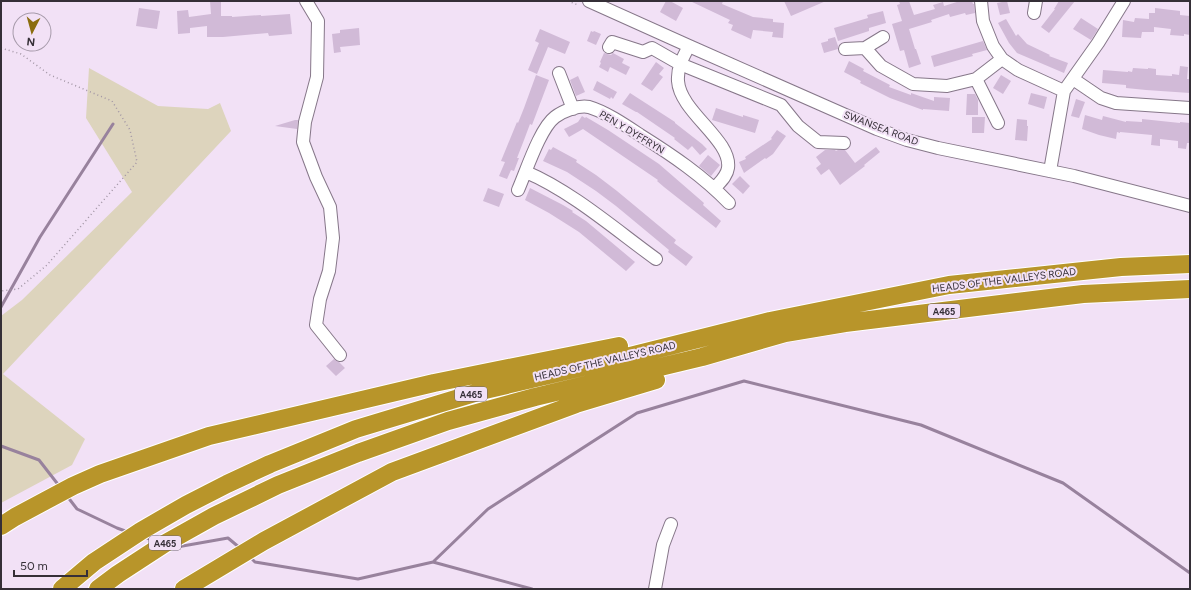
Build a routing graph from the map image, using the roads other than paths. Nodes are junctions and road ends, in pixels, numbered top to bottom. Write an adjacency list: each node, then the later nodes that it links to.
1 (306, 1): 32 (street)
2 (982, 1): 12 (street)
3 (1036, 1): 6 (street)
4 (1124, 1): 16 (street)
5 (584, 3): 8 (street, SWANSEA ROAD)
6 (1034, 13)
7 (883, 36): 10 (street)
8 (688, 46): 13 (street); 22 (street, SWANSEA ROAD)
9 (609, 47): 13 (street)
10 (864, 48): 11 (street); 15 (street)
11 (845, 49)
12 (1002, 59): 15 (street); 17 (street)
13 (680, 64): 21 (street); 24 (street)
14 (559, 73): 19 (street)
15 (976, 79): 20 (street)
16 (1073, 79): 17 (street); 18 (street)
17 (1064, 91): 22 (street)
18 (1190, 108)
19 (573, 109): 23 (street, PEN Y DYFFRYN); 24 (street, PEN Y DYFFRYN)
20 (998, 123)
21 (844, 144)
22 (1050, 171): 27 (street, SWANSEA ROAD)
23 (526, 172): 25 (street, PEN Y DYFFRYN); 28 (street)
24 (715, 188): 26 (street, PEN Y DYFFRYN)
25 (518, 190)
26 (729, 203)
27 (1190, 206)
28 (656, 259)
29 (1190, 264): 31 (highway, HEADS OF THE VALLEYS ROAD / A465)
30 (1190, 289): 33 (highway, HEADS OF THE VALLEYS ROAD / A465)
31 (770, 321): 34 (highway); 36 (highway, HEADS OF THE VALLEYS ROAD / A465)
32 (340, 355)
33 (702, 357): 37 (highway, HEADS OF THE VALLEYS ROAD / A465); 38 (highway)
34 (8, 522)
35 (671, 524): 39 (street)
36 (62, 589)
37 (98, 589)
38 (184, 589)
39 (655, 589)

